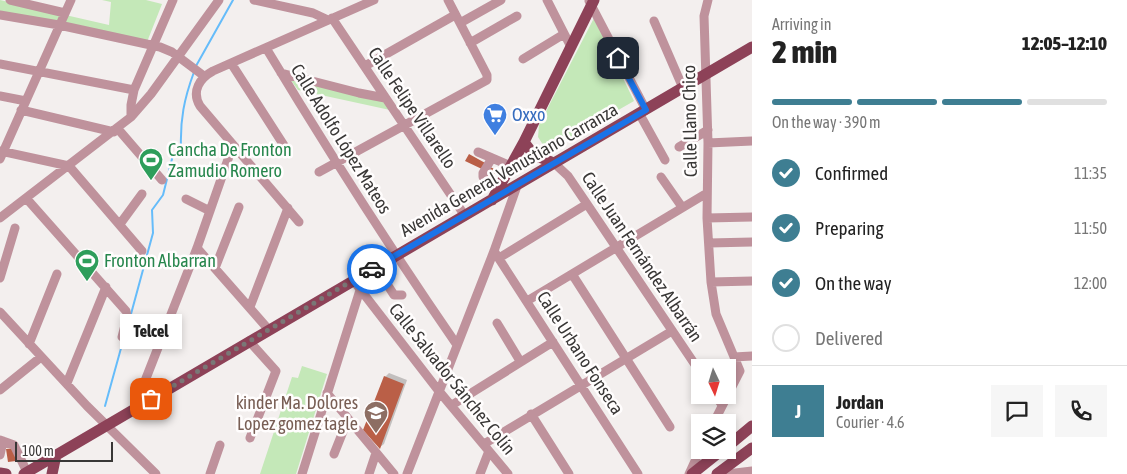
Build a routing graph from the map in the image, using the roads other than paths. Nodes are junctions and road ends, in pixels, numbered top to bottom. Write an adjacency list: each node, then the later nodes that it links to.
1 (10, 0): 12 (street)
2 (71, 0): 12 (street)
3 (173, 0): 21 (street)
4 (219, 0): 25 (street)
5 (254, 0): 15 (street)
6 (374, 0): 15 (street)
7 (448, 0): 16 (street)
8 (501, 0): 16 (street)
9 (547, 0): 19 (street)
10 (708, 0): 33 (street, Calle Llano Chico)
11 (591, 2): 22 (main road); 40 (street)
12 (65, 13): 18 (street)
13 (0, 15): 18 (street)
14 (517, 16): 20 (street)
15 (330, 19): 24 (street); 29 (street, Calle Felipe Villarello)
16 (458, 19): 20 (street); 29 (street)
17 (654, 21): 34 (street)
18 (59, 25): 21 (street); 30 (street)
19 (564, 34): 22 (street); 26 (street)
20 (470, 43): 42 (street)
21 (153, 46): 25 (street); 35 (street)
22 (571, 47): 46 (main road)
23 (752, 47): 33 (main road, Avenida General Venustiano Carranza)
24 (266, 48): 27 (street); 32 (street, Calle Adolfo López Mateos)
25 (178, 58): 31 (street); 41 (street)
26 (523, 59)
27 (232, 63): 31 (street); 50 (street)
28 (0, 64): 30 (street)
29 (365, 66): 37 (street, Calle Felipe Villarello)
30 (39, 71): 35 (street); 38 (street)
31 (198, 72): 48 (street)
32 (281, 72): 37 (street); 56 (street, Calle Adolfo López Mateos)
33 (705, 75): 34 (main road, Avenida General Venustiano Carranza); 44 (street, Calle Llano Chico)
34 (683, 88): 40 (main road, Avenida General Venustiano Carranza)
35 (134, 90): 41 (street)
36 (0, 96): 38 (street)
37 (385, 98): 42 (street, Calle Felipe Villarello)
38 (26, 100): 39 (street)
39 (21, 110): 43 (street); 52 (street)
40 (643, 112): 54 (street); 55 (main road, Avenida General Venustiano Carranza)
41 (131, 117): 43 (street)
42 (404, 124): 56 (street); 76 (street, Calle Felipe Villarello)
43 (116, 130): 57 (street); 61 (street)
44 (708, 130): 47 (street, Calle Llano Chico); 49 (street)
45 (752, 141): 47 (street)
46 (524, 142): 55 (main road); 58 (main road)
47 (708, 143): 65 (street, Calle Llano Chico)
48 (234, 144): 72 (street); 75 (street)
49 (679, 147)
50 (285, 148)
51 (478, 152): 53 (street)
52 (1, 154): 57 (street)
53 (492, 158): 58 (street); 63 (street)
54 (665, 160)
55 (554, 163): 62 (main road, Avenida General Venustiano Carranza); 69 (street, Calle Juan Fernández Albarrán)
56 (335, 164): 59 (street); 89 (street, Calle Adolfo López Mateos)
57 (70, 166): 66 (street); 81 (street)
58 (511, 166): 63 (main road)
59 (319, 172)
60 (660, 177): 71 (street)
61 (162, 180)
62 (517, 186): 68 (main road, Avenida General Venustiano Carranza); 88 (street)
63 (499, 188): 68 (main road)
64 (142, 194): 81 (street)
65 (707, 194): 71 (street); 78 (street, Calle Llano Chico)
66 (26, 198): 74 (street); 98 (street)
67 (186, 199): 75 (street)
68 (492, 200): 76 (main road, Avenida General Venustiano Carranza)
69 (588, 204): 85 (street, Calle Juan Fernández Albarrán); 88 (street)
70 (239, 207): 91 (street)
71 (682, 207): 85 (street)
72 (288, 208): 80 (street); 101 (street)
73 (0, 209): 74 (street)
74 (10, 210): 77 (street)
75 (210, 211): 86 (street)
76 (465, 216): 89 (main road, Avenida General Venustiano Carranza)
77 (0, 218)
78 (707, 218): 79 (street); 84 (street, Calle Llano Chico)
79 (752, 218)
80 (299, 222)
81 (120, 224): 87 (street)
82 (15, 228): 94 (street)
83 (752, 242): 84 (street)
84 (709, 243): 96 (street, Calle Llano Chico)
85 (615, 246): 93 (street); 105 (street, Calle Juan Fernández Albarrán)
86 (197, 248): 91 (street); 124 (street)
87 (142, 251)
88 (497, 254): 100 (street, Calle Urbano Fonseca); 110 (street)
89 (395, 256): 90 (main road, Avenida General Venustiano Carranza); 110 (street, Calle Adolfo López Mateos)
90 (376, 267): 97 (main road, Avenida General Venustiano Carranza); 99 (street)
91 (215, 268): 101 (street)
92 (57, 274): 109 (street)
93 (572, 274): 100 (street); 114 (street)
94 (0, 278)
95 (752, 281): 96 (street)
96 (711, 282): 113 (street, Calle Llano Chico)
97 (356, 285): 104 (main road, Avenida General Venustiano Carranza); 120 (street, Calle Salvador Sánchez Colín); 121 (street)
98 (106, 287): 106 (street); 117 (street)
99 (402, 295)
100 (527, 301): 108 (street, Calle Urbano Fonseca)
101 (250, 307): 104 (street)
102 (0, 312): 109 (street)
103 (497, 323): 116 (street)
104 (268, 330): 107 (main road, Avenida General Venustiano Carranza)
105 (672, 331): 114 (street); 115 (street, Calle Juan Fernández Albarrán)
106 (122, 337)
107 (249, 341): 124 (main road, Avenida General Venustiano Carranza); 131 (street)
108 (553, 342): 116 (street); 118 (street, Calle Urbano Fonseca)
109 (29, 344): 112 (street)
110 (457, 345): 120 (street)
111 (752, 356): 113 (street)
112 (41, 357): 117 (street); 119 (street)
113 (734, 357): 123 (street, Calle Llano Chico)
114 (626, 358): 118 (street); 130 (street)
115 (691, 359)
116 (520, 361): 122 (street)
117 (67, 383): 128 (street)
118 (580, 384): 125 (street); 159 (street, Calle Urbano Fonseca)
119 (0, 390)
120 (438, 390): 122 (street, Calle Salvador Sánchez Colín); 155 (street)
121 (327, 393): 127 (street); 152 (street)
122 (452, 405): 135 (street, Calle Salvador Sánchez Colín)
123 (722, 405): 126 (street)
124 (134, 409): 128 (main road, Avenida General Venustiano Carranza)
125 (531, 414): 135 (street); 158 (street)
126 (718, 414)
127 (348, 419): 139 (street); 140 (street)
128 (108, 425): 138 (main road, Avenida General Venustiano Carranza); 150 (street)
129 (752, 426): 132 (main road)
130 (670, 427)
131 (250, 438)
132 (736, 439)
133 (2, 440): 141 (street); 147 (street)
134 (220, 445): 151 (street)
135 (486, 447): 156 (street); 157 (street, Calle Salvador Sánchez Colín)
136 (752, 448): 144 (main road)
137 (736, 450): 144 (street)
138 (56, 454): 147 (main road, Avenida General Venustiano Carranza); 149 (main road)
139 (334, 454)
140 (376, 454): 153 (street); 154 (street)
141 (0, 456)
142 (696, 459): 160 (street)
143 (710, 459): 160 (main road)
144 (738, 460): 161 (main road)
145 (752, 471): 162 (street)
146 (0, 473): 148 (main road)
147 (26, 473)
148 (6, 474)
149 (52, 474)
150 (156, 474)
151 (210, 474)
152 (302, 474)
153 (369, 474)
154 (394, 474)
155 (407, 474)
156 (480, 474)
157 (508, 474)
158 (569, 474)
159 (638, 474)
160 (690, 474)
161 (717, 474)
162 (727, 474)

